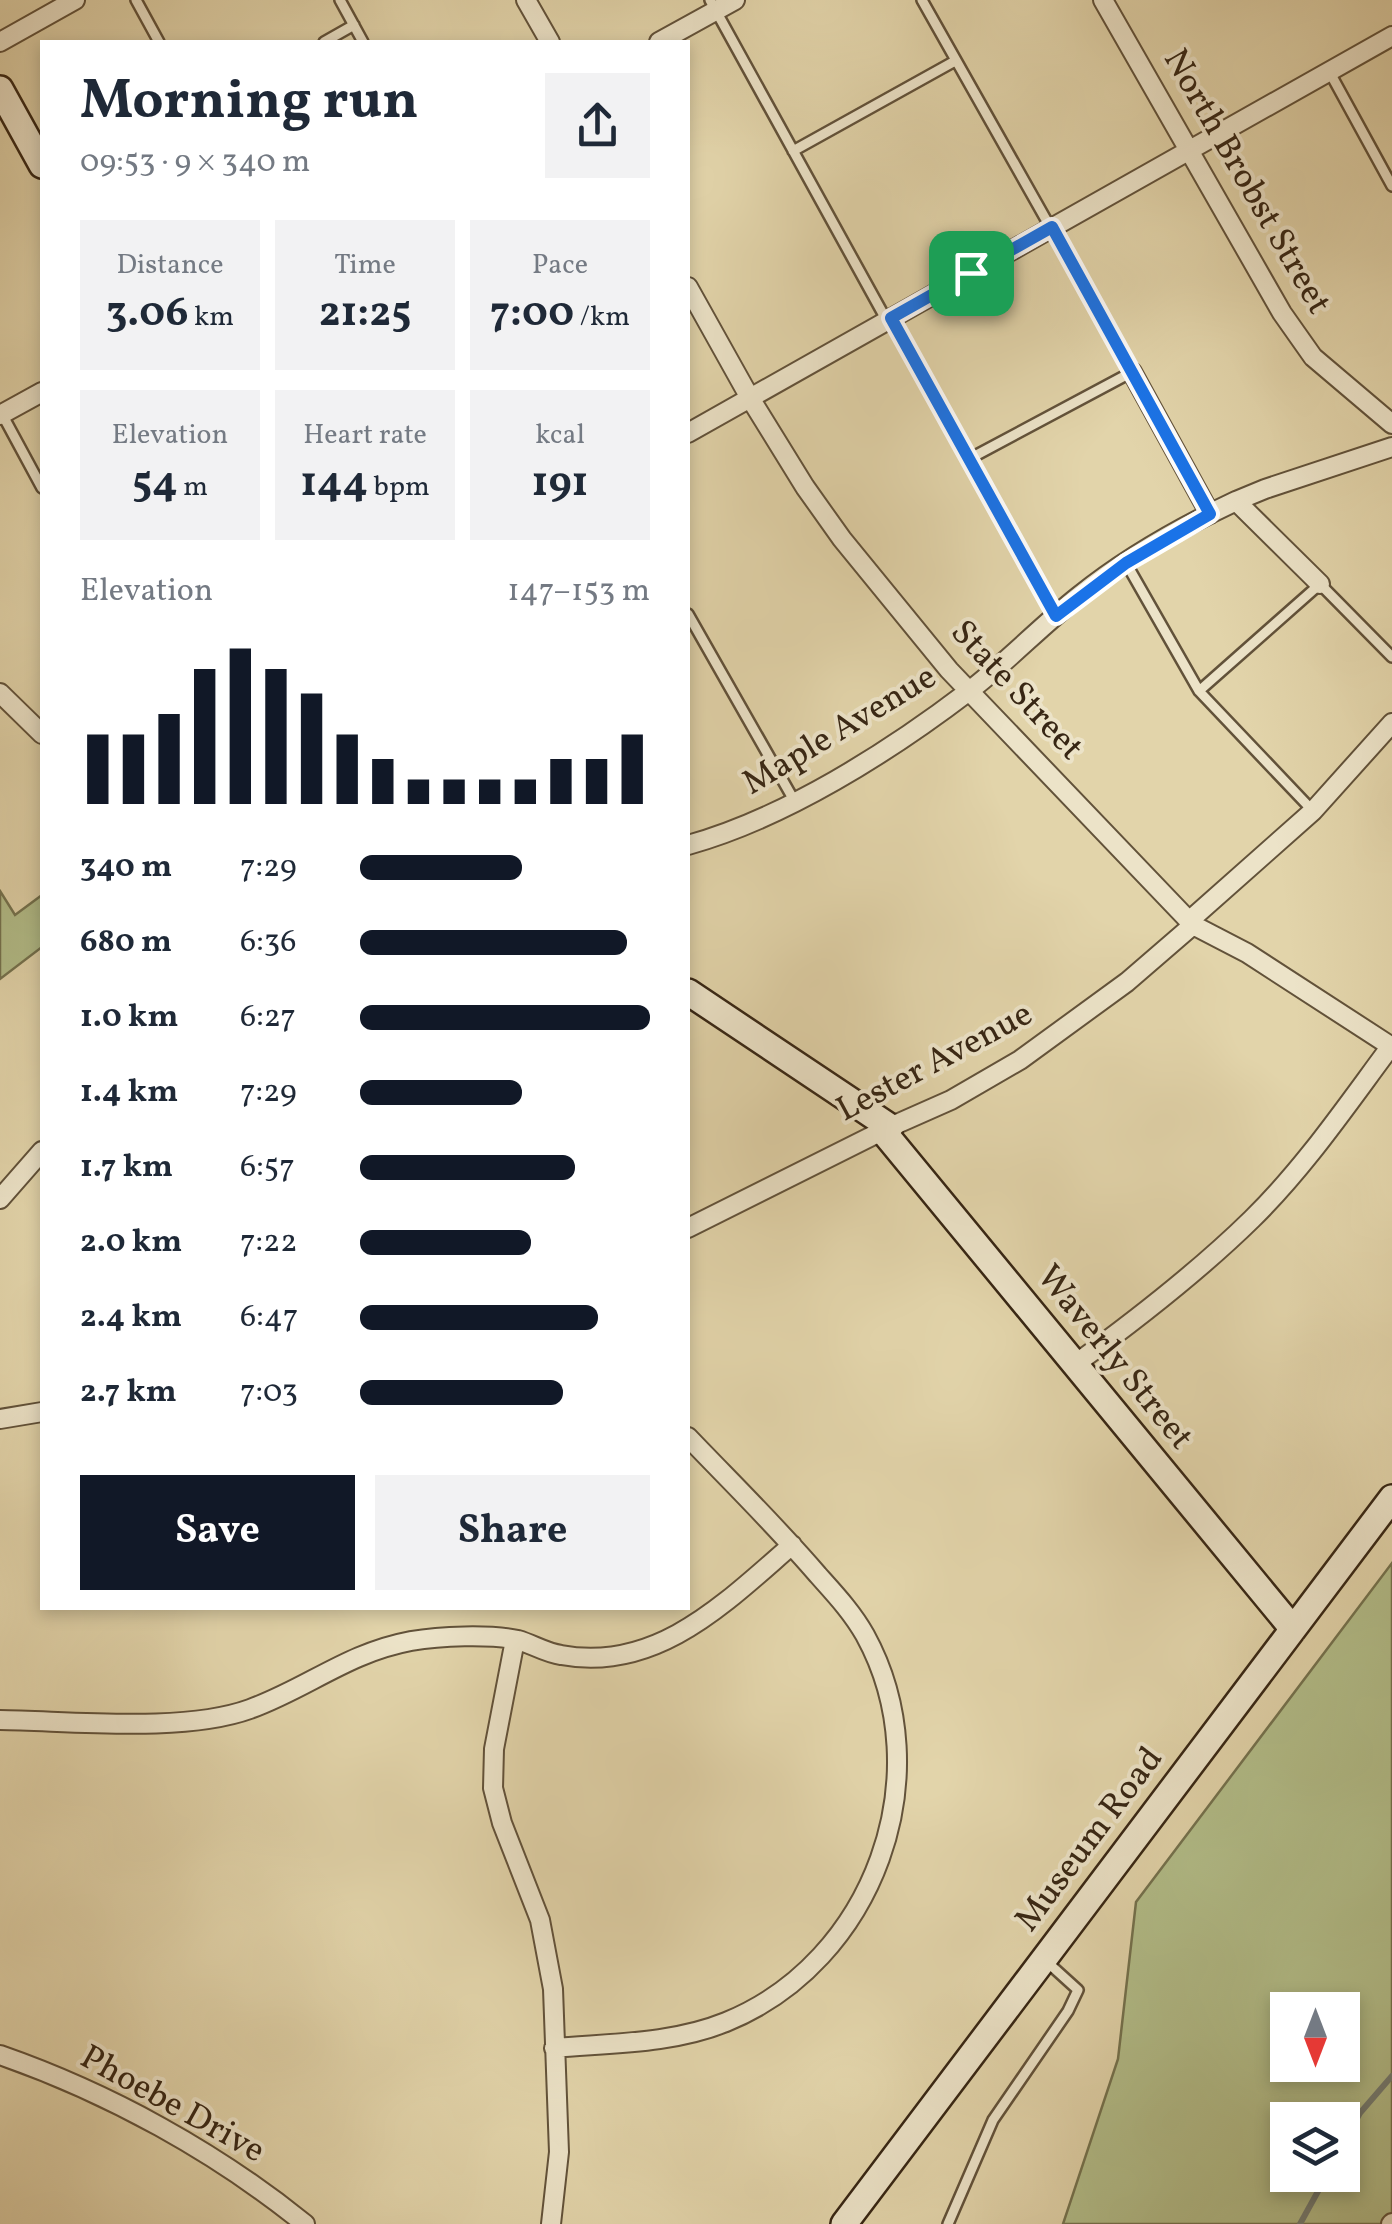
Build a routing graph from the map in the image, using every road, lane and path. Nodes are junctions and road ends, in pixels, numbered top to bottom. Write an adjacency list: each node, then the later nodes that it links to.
1 (75, 0): 16 (street)
2 (136, 0): 11 (lane)
3 (340, 0): 9 (lane)
4 (526, 0): 14 (street)
5 (734, 0): 8 (street)
6 (922, 0): 17 (lane)
7 (1103, 0): 20 (street, North Brobst Street)
8 (713, 5): 15 (street); 21 (lane)
9 (354, 25): 12 (lane); 13 (lane)
10 (1392, 36): 18 (street)
11 (158, 40)
12 (328, 40)
13 (363, 40)
14 (549, 40)
15 (662, 40)
16 (0, 42)
17 (955, 60): 21 (lane); 24 (lane)
18 (1329, 71): 20 (street); 23 (lane)
19 (0, 89): 22 (street)
20 (1189, 150): 24 (street); 31 (street, North Brobst Street)
21 (792, 151): 26 (lane)
22 (40, 161)
23 (1392, 186)
24 (1052, 227): 26 (street); 27 (lane)
25 (690, 292): 29 (street, State Street)
26 (889, 320): 29 (street); 34 (lane)
27 (1132, 372): 34 (lane); 37 (street)
28 (40, 393): 30 (street)
29 (750, 398): 32 (street); 43 (street, State Street)
30 (1, 415): 35 (lane)
31 (1392, 424)
32 (690, 433)
33 (1392, 448): 36 (street, Maple Avenue)
34 (969, 459): 40 (lane)
35 (40, 484)
36 (1236, 502): 37 (street, Maple Avenue); 39 (street)
37 (1210, 514): 38 (street, Maple Avenue)
38 (1126, 563): 40 (street, Maple Avenue); 44 (lane)
39 (1320, 584): 42 (lane); 44 (lane)
40 (1056, 616): 43 (street, Maple Avenue)
41 (690, 618): 48 (lane)
42 (1392, 657)
43 (969, 691): 48 (street, Maple Avenue); 51 (street, State Street)
44 (1199, 691): 49 (lane)
45 (0, 693): 47 (street)
46 (1392, 723): 49 (street, Lester Avenue)
47 (40, 732)
48 (795, 802): 50 (street, Maple Avenue)
49 (1313, 812): 51 (street, Lester Avenue)
50 (690, 844)
51 (1191, 923): 53 (street, State Street); 54 (street, Lester Avenue)
52 (690, 993): 54 (street, Waverly Street)
53 (1391, 1046): 58 (street)
54 (886, 1128): 57 (street, Lester Avenue); 58 (street, Waverly Street)
55 (40, 1153): 56 (street)
56 (0, 1199)
57 (690, 1227)
58 (1074, 1365): 64 (street, Waverly Street)
59 (40, 1412): 60 (street)
60 (0, 1419)
61 (690, 1439): 63 (street)
62 (1392, 1498): 64 (street, Museum Road)
63 (792, 1545): 65 (street); 68 (street)
64 (1293, 1629): 67 (street, Museum Road)
65 (516, 1640): 66 (street); 68 (street)
66 (0, 1720)
67 (1044, 1960): 72 (street, Museum Road); 73 (lane)
68 (554, 2048): 71 (street)
69 (0, 2056): 70 (street, Phoebe Drive)
70 (305, 2224)
71 (551, 2224)
72 (844, 2224)
73 (948, 2224)

